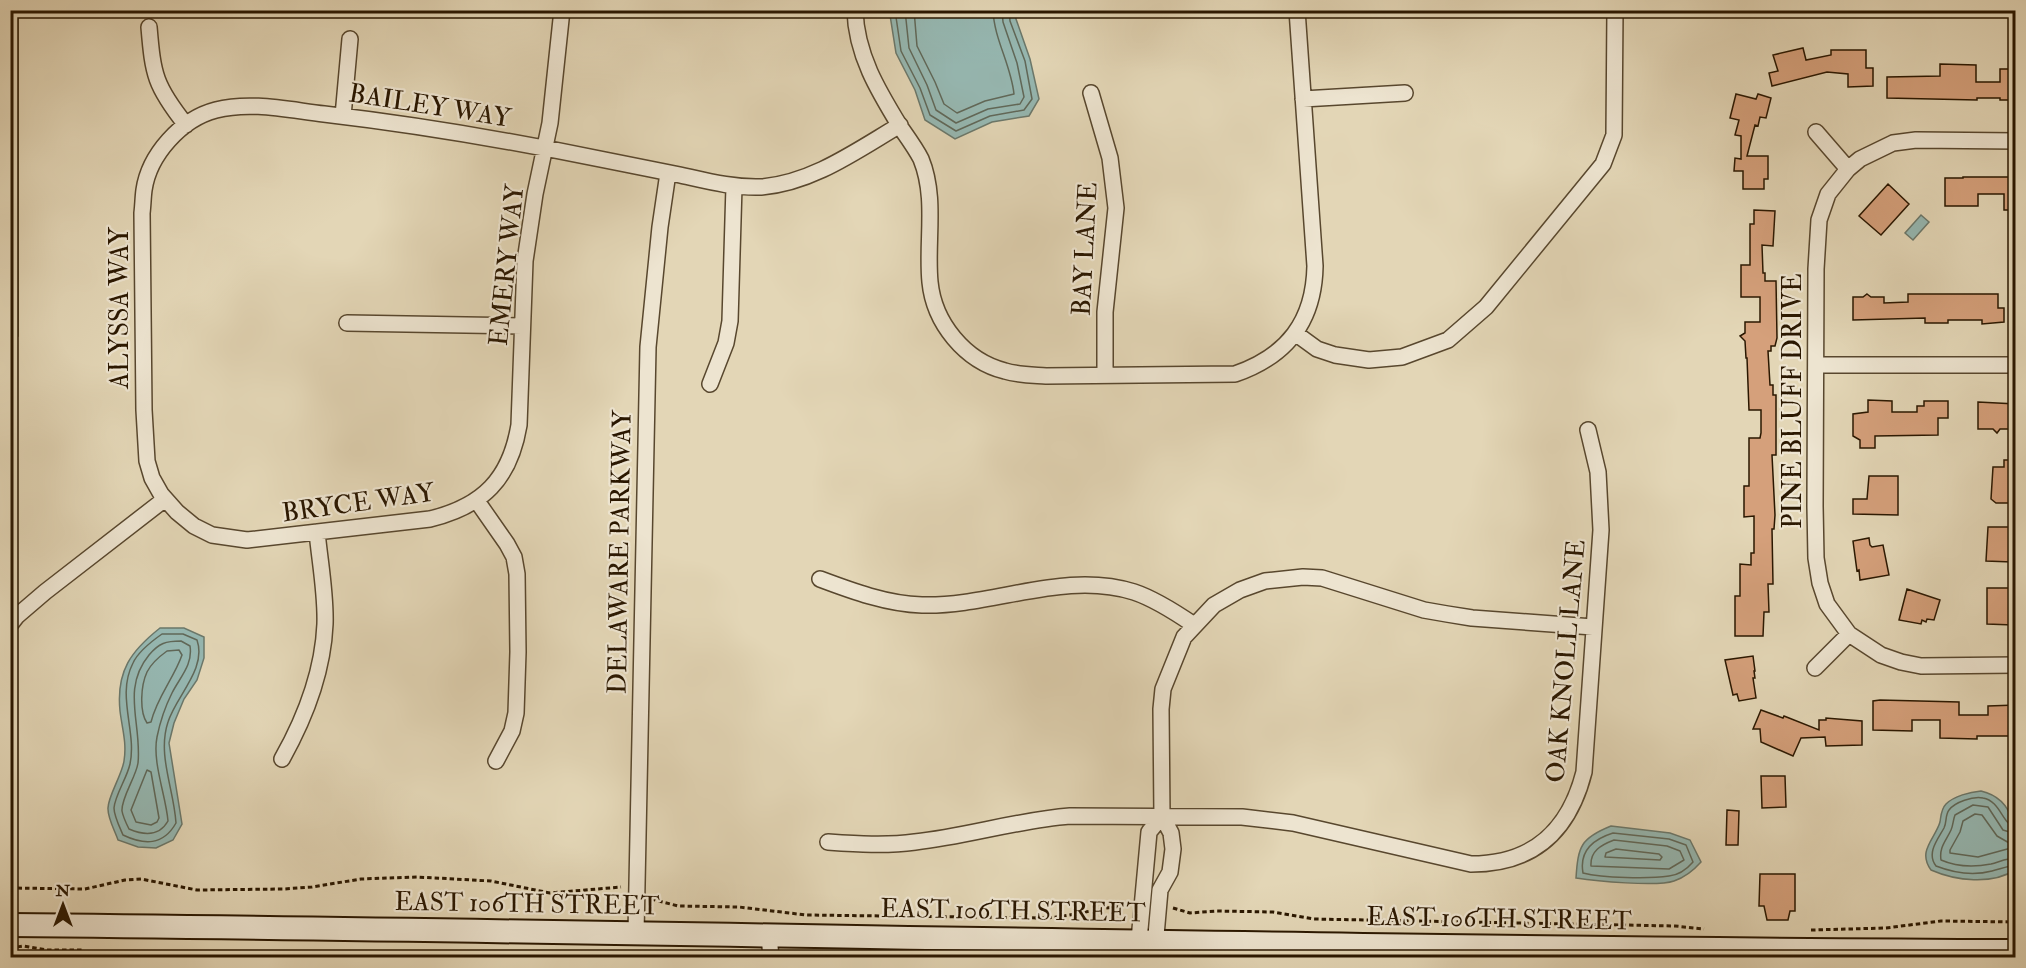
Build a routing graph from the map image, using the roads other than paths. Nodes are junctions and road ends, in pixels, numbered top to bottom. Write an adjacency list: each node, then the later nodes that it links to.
1 (562, 10): 15 (street, EMERY WAY)
2 (855, 10): 12 (street)
3 (1297, 10): 9 (street)
4 (1615, 10): 21 (street)
5 (149, 27): 11 (street)
6 (350, 39): 10 (street)
7 (1091, 93): 24 (street, BAY LANE)
8 (1405, 93): 9 (street)
9 (1303, 99): 21 (street)
10 (343, 116): 11 (street, BAILEY WAY); 15 (street, BAILEY WAY)
11 (186, 125): 28 (street, ALYSSA WAY)
12 (900, 125): 18 (street, BAILEY WAY); 24 (street)
13 (1816, 132): 16 (street)
14 (2016, 141): 16 (street, PINE BLUFF DRIVE)
15 (545, 148): 17 (street, BAILEY WAY); 20 (street, EMERY WAY)
16 (1848, 169): 22 (street, PINE BLUFF DRIVE)
17 (668, 173): 18 (street, BAILEY WAY); 43 (street, DELAWARE PARKWAY)
18 (734, 186): 25 (street)
19 (347, 323): 20 (street)
20 (522, 326): 26 (street, EMERY WAY)
21 (1295, 333): 24 (street)
22 (1816, 365): 23 (street); 35 (street, PINE BLUFF DRIVE)
23 (2016, 365)
24 (1105, 375)
25 (710, 384)
26 (521, 387): 29 (street, BRYCE WAY)
27 (1588, 430): 34 (street, OAK KNOLL LANE)
28 (165, 499): 30 (street, BRYCE WAY); 32 (street)
29 (477, 501): 30 (street, BRYCE WAY); 39 (street)
30 (317, 532): 38 (street)
31 (820, 579): 33 (street)
32 (13, 616)
33 (1194, 625): 34 (street); 40 (street)
34 (1593, 627): 40 (street, OAK KNOLL LANE)
35 (1849, 634): 36 (street, PINE BLUFF DRIVE); 37 (street)
36 (2016, 666)
37 (1815, 668)
38 (282, 759)
39 (496, 760)
40 (1162, 816): 41 (street, OAK KNOLL LANE); 45 (street); 45 (street)
41 (828, 842)
42 (10, 925): 43 (main road, EAST 106TH STREET)
43 (636, 933): 44 (main road, EAST 106TH STREET)
44 (770, 946): 45 (main road, EAST 106TH STREET)
45 (1149, 946): 46 (main road, EAST 106TH STREET)
46 (2016, 951)

